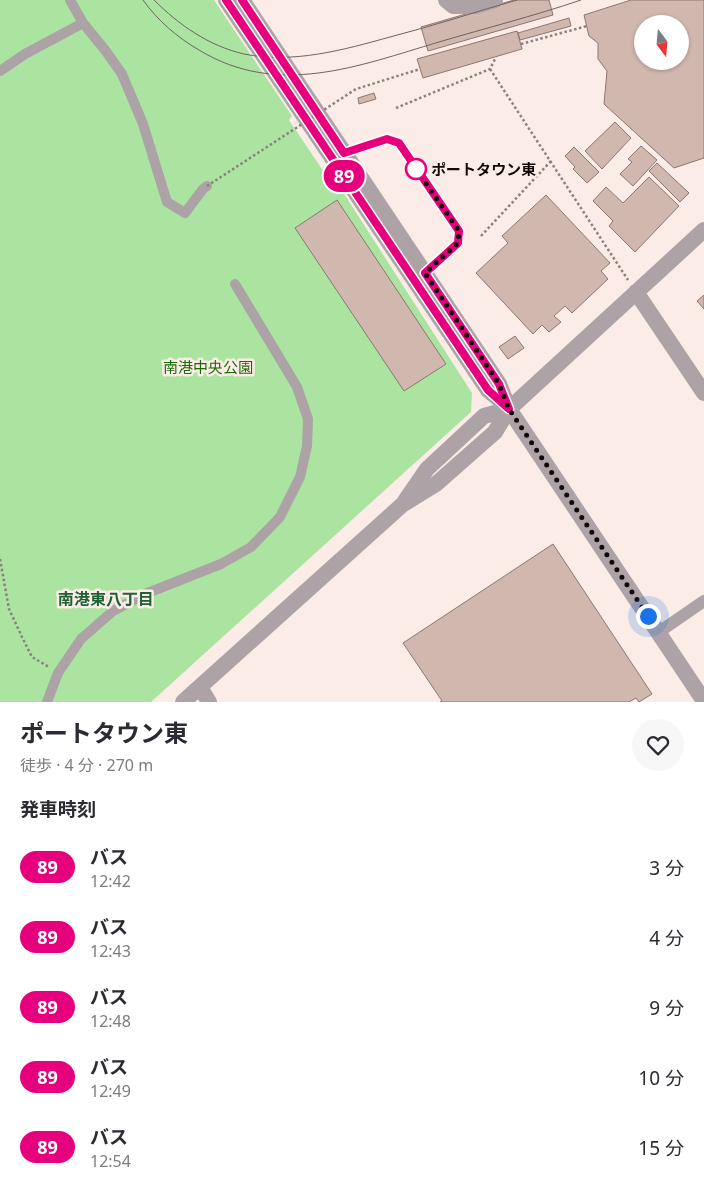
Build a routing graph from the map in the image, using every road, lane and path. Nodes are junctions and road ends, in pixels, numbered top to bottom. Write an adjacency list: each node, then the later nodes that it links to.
1 (70, 0): 6 (street)
2 (226, 0): 23 (street)
3 (242, 0): 14 (street)
4 (446, 0): 5 (street)
5 (496, 0)
6 (83, 23): 12 (street); 16 (street)
7 (587, 26): 8 (path)
8 (521, 44)
9 (496, 57): 11 (path)
10 (420, 69): 16 (path, bridge)
11 (490, 69): 13 (path); 15 (path)
12 (0, 72)
13 (396, 108)
14 (344, 153): 19 (street); 19 (lane)
15 (550, 161): 18 (path); 21 (path)
16 (207, 186)
17 (704, 230): 21 (street)
18 (481, 236)
19 (425, 273): 23 (street)
20 (235, 284): 27 (street)
21 (632, 286): 22 (street); 23 (street)
22 (704, 393)
23 (509, 409): 26 (street); 28 (street)
24 (0, 559): 27 (path)
25 (704, 601): 26 (street)
26 (659, 632): 29 (street)
27 (58, 673): 30 (street)
28 (200, 687): 31 (street); 32 (street)
29 (704, 701)
30 (47, 702)
31 (183, 702)
32 (210, 702)

